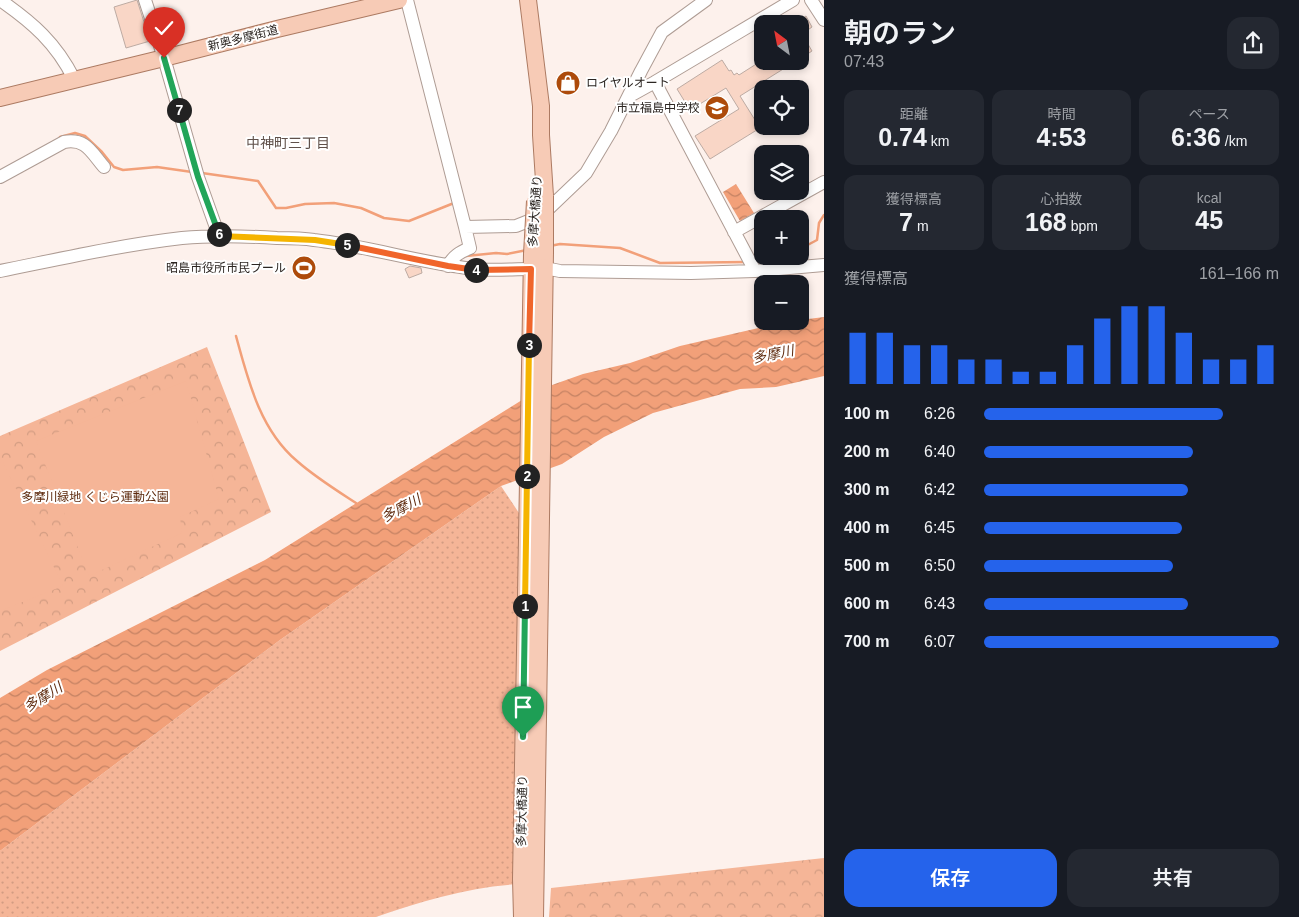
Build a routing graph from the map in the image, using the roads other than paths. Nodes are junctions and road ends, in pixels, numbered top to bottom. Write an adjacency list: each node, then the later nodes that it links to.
1 (0, 0): 11 (street)
2 (145, 0): 10 (street)
3 (399, 0): 10 (main road, 新奥多摩街道)
4 (407, 0): 18 (street)
5 (528, 0): 24 (main road, 多摩大橋通り, bridge)
6 (706, 0): 13 (street)
7 (793, 0): 12 (street)
8 (811, 0): 9 (street)
9 (824, 20)
10 (164, 58): 11 (main road, 新奥多摩街道); 20 (street)
11 (74, 79): 14 (main road, 新奥多摩街道)
12 (655, 82): 13 (street); 19 (street)
13 (628, 97): 18 (street)
14 (0, 98)
15 (104, 167): 16 (street)
16 (0, 177)
17 (824, 182): 19 (street)
18 (465, 227): 21 (street)
19 (734, 232): 22 (street)
20 (219, 236): 21 (street); 25 (street)
21 (453, 259): 24 (street)
22 (752, 265): 23 (street); 24 (street)
23 (824, 265)
24 (538, 266): 26 (main road, 多摩大橋通り); 27 (main road, 多摩大橋通り)
25 (0, 271)
26 (522, 917)
27 (535, 917)

